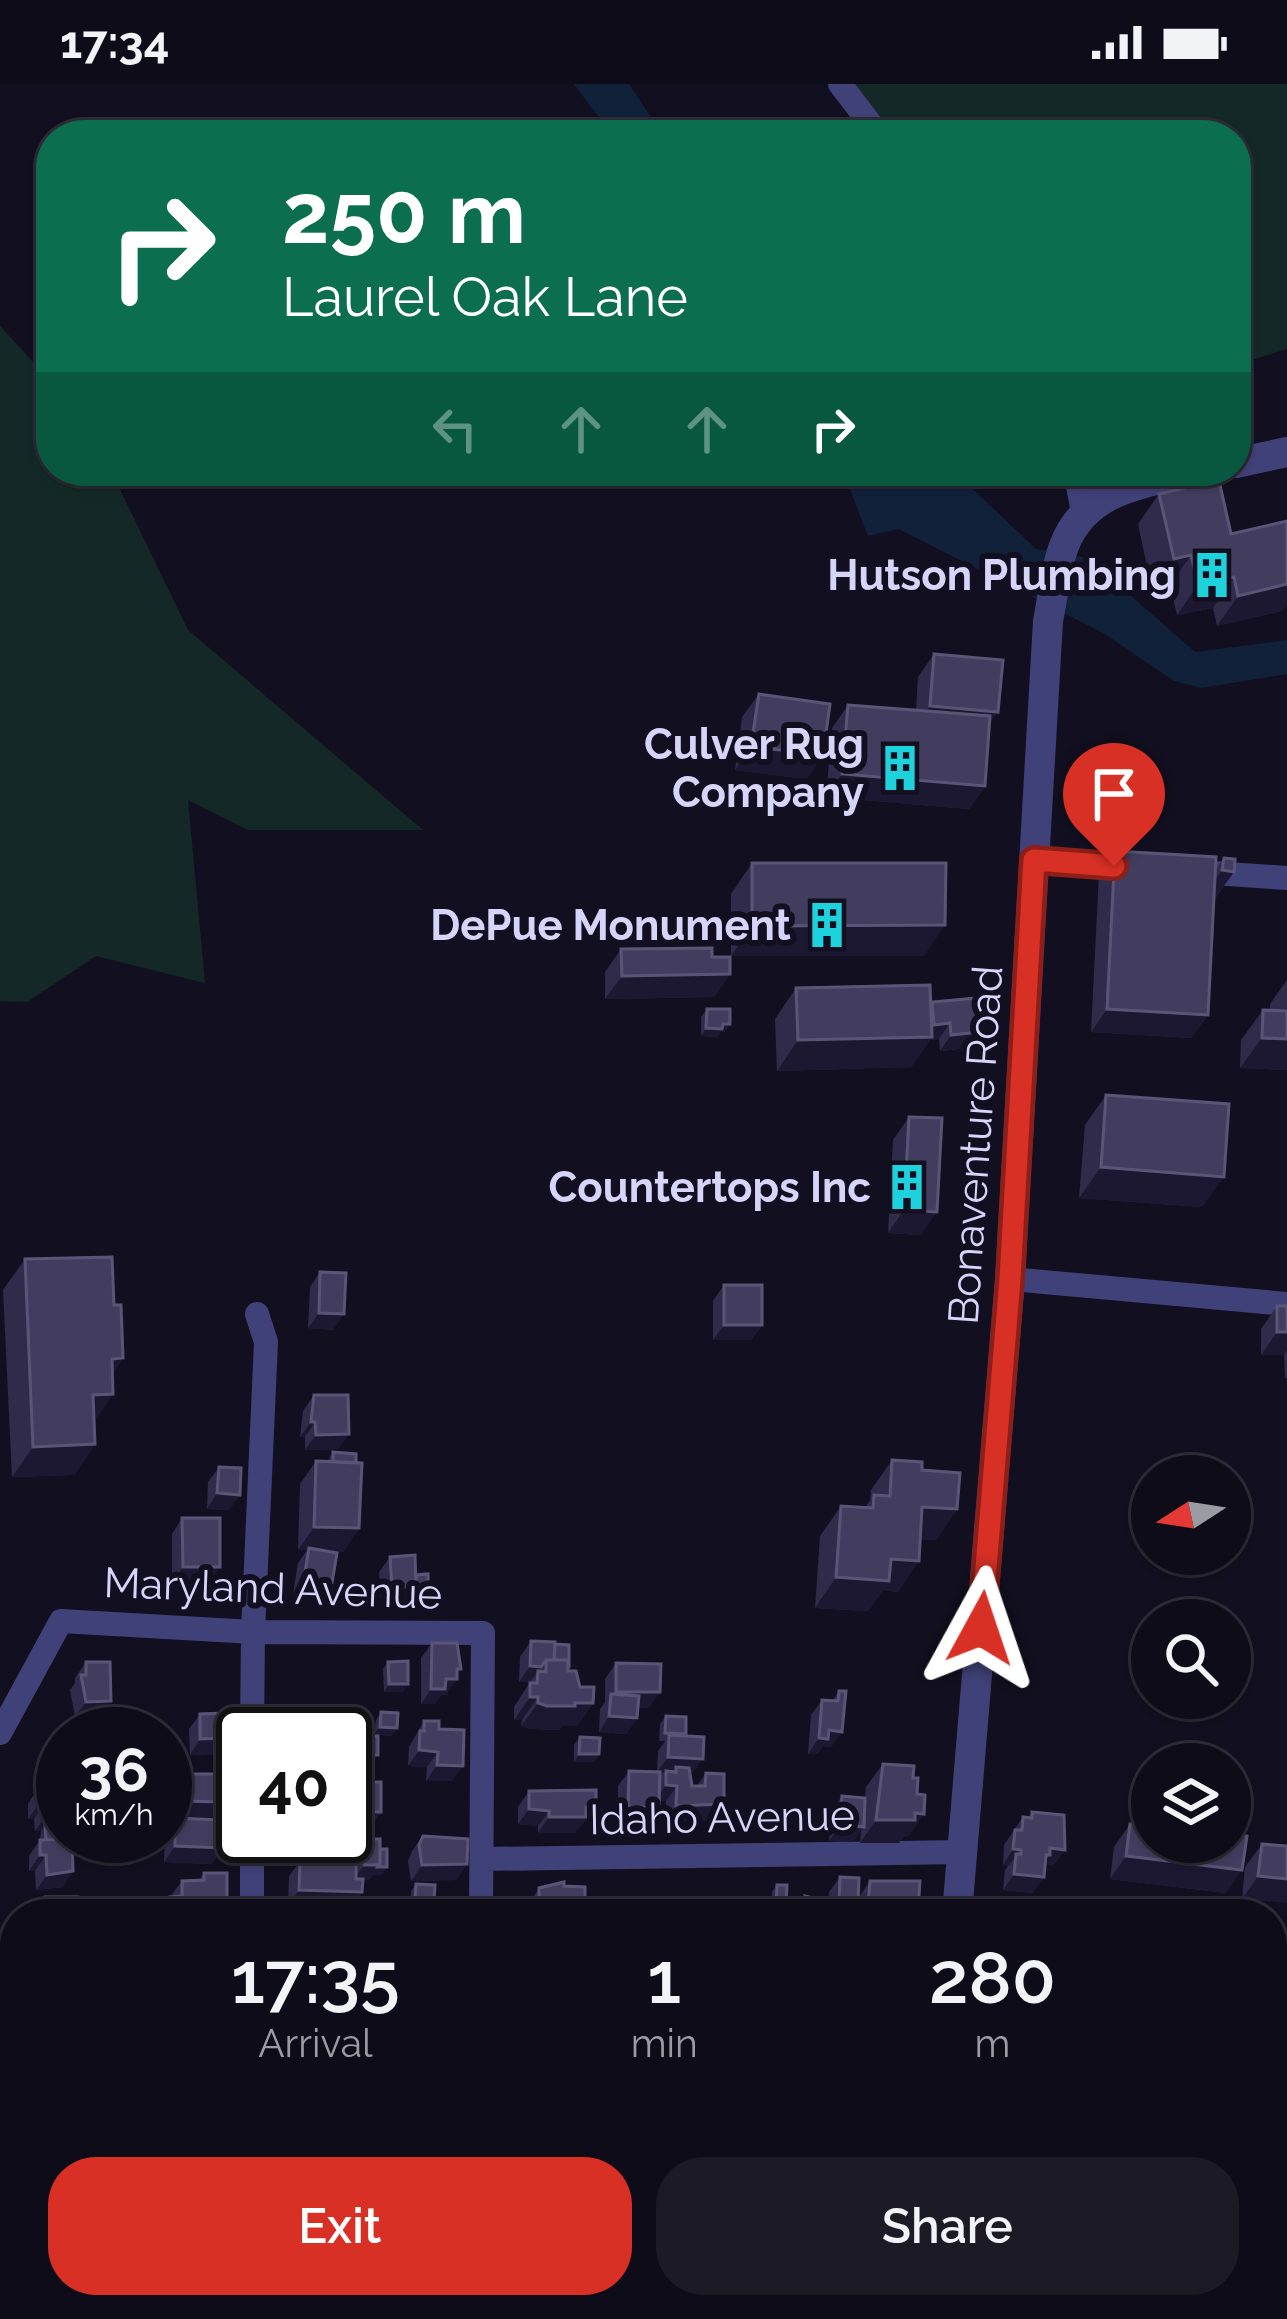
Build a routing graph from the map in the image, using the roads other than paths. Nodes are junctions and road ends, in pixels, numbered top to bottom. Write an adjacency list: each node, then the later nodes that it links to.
1 (840, 84): 2 (street)
2 (868, 120)
3 (1287, 452): 4 (street)
4 (1251, 460)
5 (1078, 486): 7 (street)
6 (1127, 486): 7 (street)
7 (1083, 512): 8 (street, Bonaventure Road)
8 (1034, 860): 9 (street); 10 (street, Bonaventure Road)
9 (1287, 878)
10 (1010, 1279): 11 (street); 16 (street, Bonaventure Road)
11 (1287, 1304)
12 (257, 1314): 13 (street)
13 (253, 1632): 14 (street); 15 (street, Maryland Avenue); 17 (street, Maryland Avenue)
14 (252, 1707)
15 (0, 1733)
16 (962, 1852): 17 (street, Idaho Avenue); 21 (street, Bonaventure Road)
17 (483, 1859): 20 (street)
18 (252, 1863): 19 (street)
19 (251, 1899)
20 (482, 1899)
21 (958, 1899)

